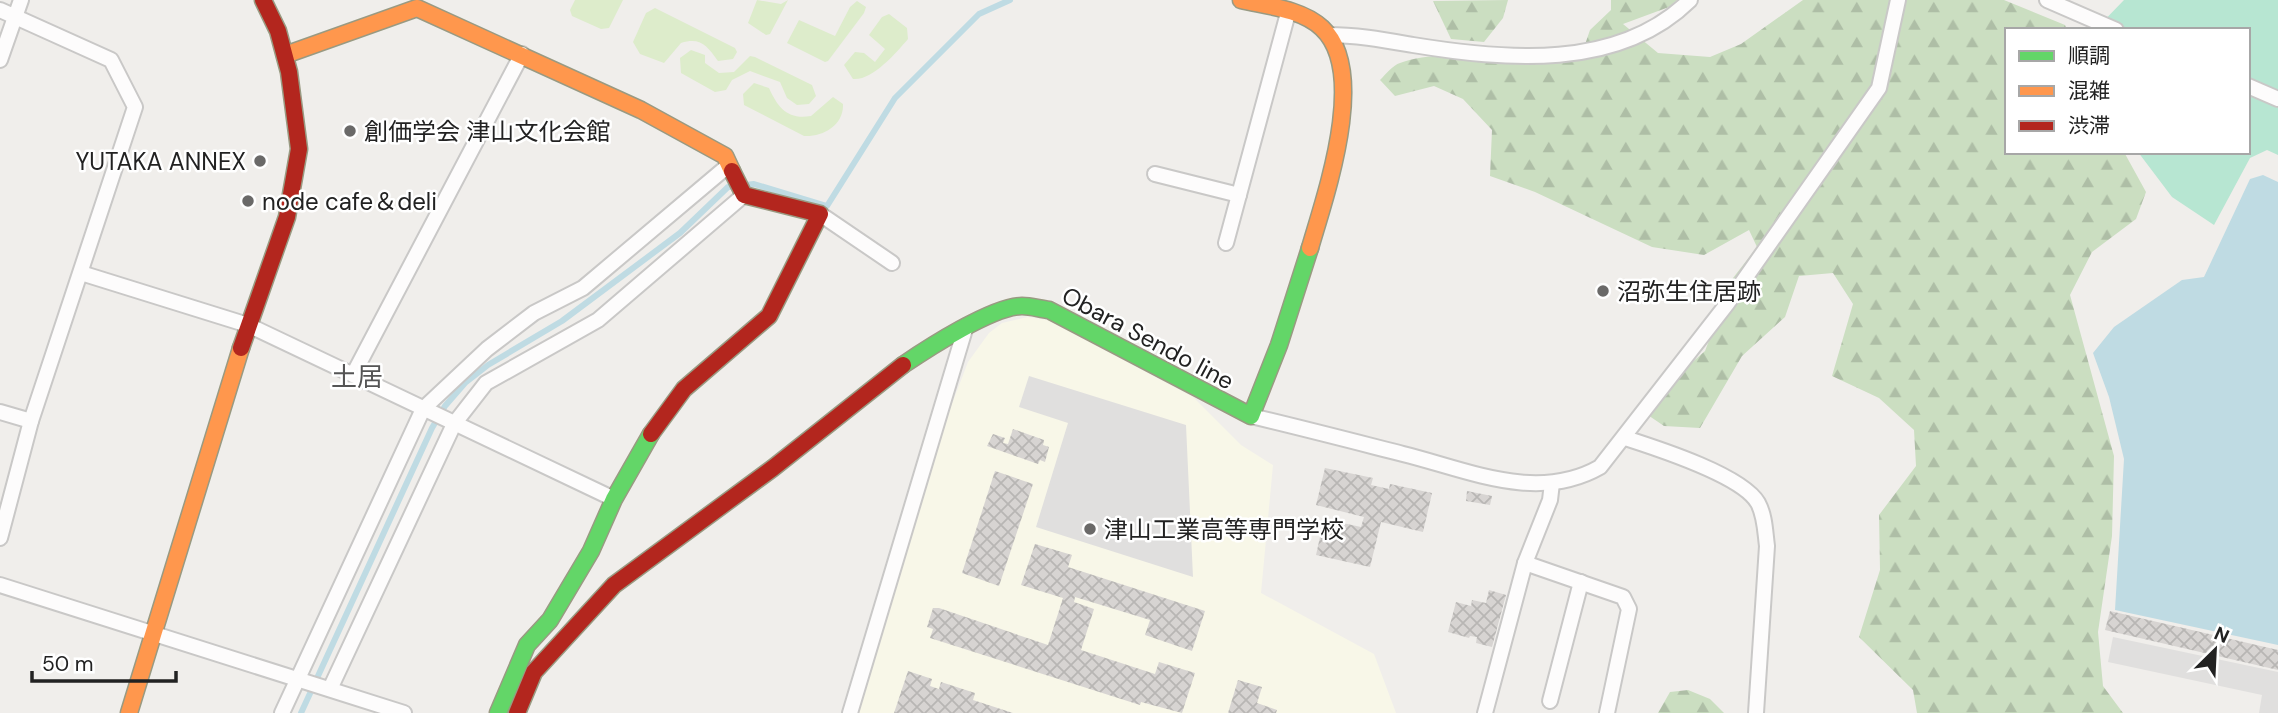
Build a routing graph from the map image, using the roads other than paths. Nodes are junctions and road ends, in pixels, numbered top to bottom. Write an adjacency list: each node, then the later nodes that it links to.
1 (21, 0): 10 (street)
2 (263, 0): 14 (street)
3 (1241, 0): 9 (street)
4 (1690, 0): 12 (street)
5 (1898, 0): 34 (street)
6 (2047, 0): 11 (street)
7 (419, 4): 13 (street); 14 (street)
8 (0, 10): 10 (street)
9 (1288, 13): 12 (street); 21 (street)
10 (14, 16): 15 (street); 25 (street)
11 (2111, 28)
12 (1328, 35): 31 (street, Obara Sendo line)
13 (522, 54): 18 (street); 28 (street)
14 (285, 55): 26 (street)
15 (0, 60)
16 (2250, 87): 17 (street)
17 (2278, 99)
18 (729, 165): 20 (street); 29 (street)
19 (1155, 174): 21 (street)
20 (744, 195): 22 (street); 33 (street)
21 (1239, 195): 23 (street)
22 (820, 214): 24 (street); 36 (street)
23 (1226, 243)
24 (892, 263)
25 (81, 273): 26 (street); 32 (street)
26 (248, 325): 28 (street); 41 (street)
27 (966, 326): 31 (street, Obara Sendo line); 50 (street, Obara Sendo line); 51 (street)
28 (353, 375): 29 (street)
29 (423, 409): 33 (street); 42 (street)
30 (0, 412): 32 (street)
31 (1251, 416): 35 (street)
32 (32, 421): 37 (street)
33 (454, 424): 36 (street); 43 (street)
34 (1625, 438): 35 (street); 54 (street)
35 (1552, 482): 38 (street)
36 (614, 499): 49 (street)
37 (0, 538)
38 (1525, 563): 39 (street); 52 (street)
39 (1581, 582): 44 (street); 53 (street)
40 (0, 585): 41 (street)
41 (154, 634): 42 (street); 46 (street)
42 (299, 679): 43 (street); 47 (street)
43 (330, 689): 45 (street)
44 (1550, 701)
45 (384, 710): 48 (street)
46 (129, 713)
47 (282, 713)
48 (404, 713)
49 (498, 713)
50 (517, 713)
51 (850, 713)
52 (1485, 713)
53 (1607, 713)
54 (1756, 713)

